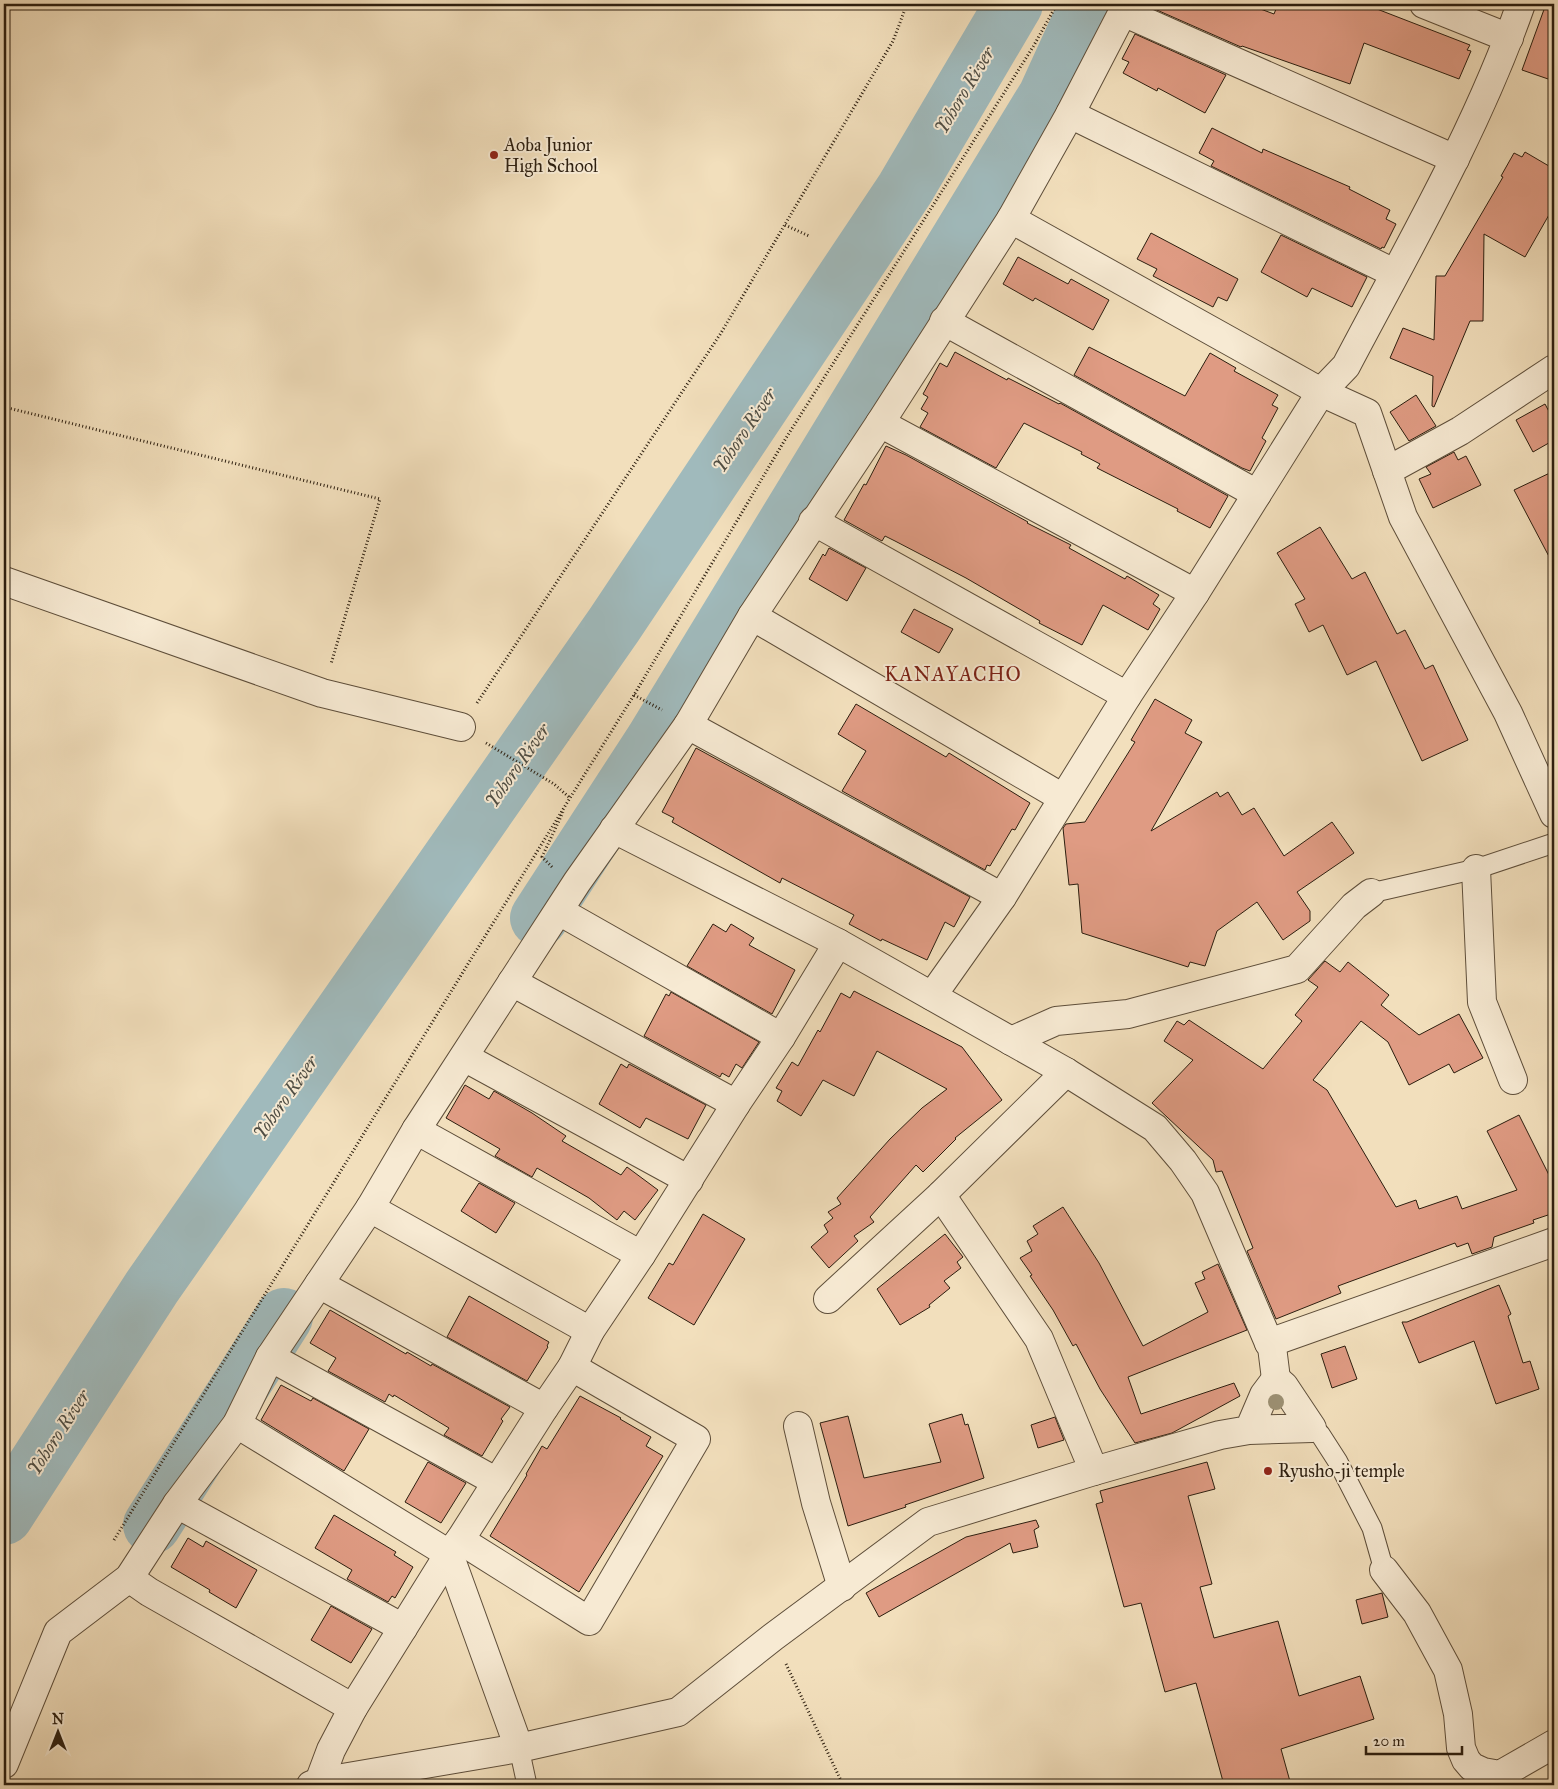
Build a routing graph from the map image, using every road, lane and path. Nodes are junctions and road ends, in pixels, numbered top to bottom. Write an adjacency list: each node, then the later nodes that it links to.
1 (906, 4): 10 (path)
2 (1057, 4): 25 (path)
3 (1424, 4): 6 (street)
4 (1521, 4): 6 (street)
5 (1125, 8): 7 (street); 8 (street)
6 (1509, 38): 8 (street)
7 (1070, 114): 9 (street); 12 (street)
8 (1455, 158): 12 (street)
9 (1011, 219): 13 (street); 15 (street)
10 (785, 225): 11 (path); 28 (path)
11 (809, 236)
12 (1394, 274): 15 (street)
13 (944, 321): 17 (street); 19 (street)
14 (1554, 369): 18 (street)
15 (1321, 392): 18 (street); 19 (street)
16 (4, 407): 24 (path)
17 (880, 423): 20 (street); 22 (street)
18 (1387, 471): 32 (street)
19 (1257, 494): 22 (street)
20 (813, 521): 23 (street); 26 (street)
21 (4, 581): 24 (street)
22 (1195, 593): 26 (street)
23 (752, 616): 27 (street); 31 (street)
24 (322, 693): 28 (street)
25 (634, 695): 27 (path); 30 (path)
26 (1127, 696): 31 (street)
27 (678, 719): 33 (street); 38 (street)
28 (461, 727)
29 (487, 744): 30 (path)
30 (570, 798): 35 (path); 70 (path)
31 (1063, 798): 38 (street)
32 (1554, 814)
33 (614, 829): 39 (street); 40 (street)
34 (1554, 843): 36 (lane)
35 (553, 868)
36 (1476, 869): 37 (lane); 47 (street)
37 (1371, 893): 44 (street)
38 (1002, 897): 42 (street)
39 (559, 910): 41 (street); 43 (street)
40 (838, 943): 42 (street); 43 (street)
41 (512, 982): 45 (street); 48 (street)
42 (932, 996): 44 (street)
43 (781, 1037): 48 (street)
44 (1011, 1041): 46 (street)
45 (464, 1057): 49 (street); 50 (street)
46 (1066, 1072): 51 (street); 58 (street)
47 (1513, 1080)
48 (736, 1104): 50 (street)
49 (416, 1130): 52 (street); 54 (street)
50 (689, 1180): 54 (street)
51 (941, 1195): 56 (street); 67 (street)
52 (370, 1208): 55 (street); 57 (street)
53 (1554, 1242): 58 (street)
54 (641, 1255): 57 (street)
55 (319, 1284): 59 (street); 62 (street)
56 (828, 1299)
57 (590, 1331): 60 (street)
58 (1269, 1344): 61 (street)
59 (270, 1357): 63 (street); 68 (street)
60 (572, 1367): 62 (street); 71 (street)
61 (1276, 1380): 65 (street); 66 (street)
62 (544, 1408): 68 (street)
63 (237, 1424): 69 (street); 71 (street)
64 (798, 1426): 74 (street)
65 (1312, 1428): 66 (street); 72 (lane)
66 (1248, 1430): 67 (street)
67 (1094, 1471): 74 (street)
68 (496, 1482): 71 (street)
69 (178, 1504): 73 (street); 75 (street)
70 (110, 1547)
71 (454, 1547): 75 (street); 79 (street)
72 (1384, 1570): 78 (street)
73 (129, 1578): 77 (street); 80 (street)
74 (842, 1587): 76 (street)
75 (403, 1628): 77 (street)
76 (773, 1637): 79 (street); 83 (path)
77 (353, 1708): 81 (street)
78 (1554, 1744)
79 (519, 1748): 81 (street); 82 (lane)
80 (4, 1764)
81 (315, 1784)
82 (527, 1785)
83 (843, 1785)

